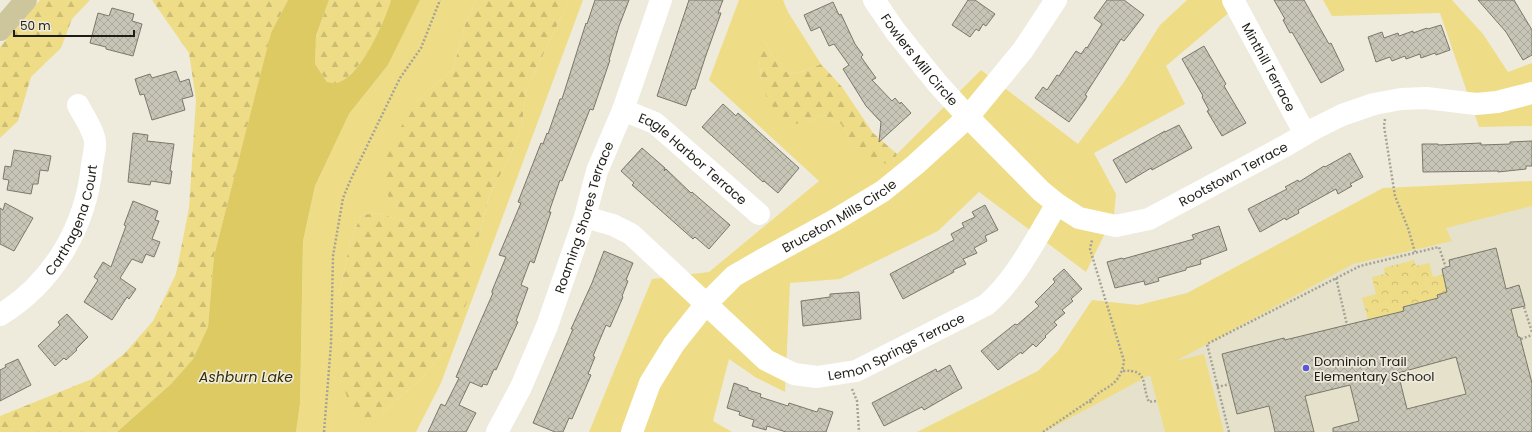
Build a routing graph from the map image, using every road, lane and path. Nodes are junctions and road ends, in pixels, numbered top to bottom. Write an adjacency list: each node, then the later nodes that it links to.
1 (26, 0): 7 (main road)
2 (440, 0): 35 (path)
3 (661, 0): 11 (street, Roaming Shores Terrace)
4 (874, 0): 12 (street, Fowlers Mill Circle)
5 (1056, 0): 12 (street, Bruceton Mills Circle)
6 (1233, 0): 13 (street, Minthill Terrace)
7 (0, 30)
8 (1532, 93): 9 (street, Rootstown Terrace)
9 (1382, 102): 13 (street, Rootstown Terrace); 18 (path)
10 (78, 104): 23 (street, Carthagena Court)
11 (623, 110): 15 (street, Eagle Harbor Terrace); 16 (street, Roaming Shores Terrace)
12 (968, 117): 14 (street, Rootstown Terrace); 21 (street, Bruceton Mills Circle)
13 (1305, 134): 17 (street, Rootstown Terrace)
14 (1057, 204): 17 (street, Rootstown Terrace); 29 (street, Lemon Springs Terrace)
15 (758, 214)
16 (585, 217): 21 (street, Lemon Springs Terrace); 36 (street, Roaming Shores Terrace)
17 (1096, 222): 28 (path)
18 (1415, 252): 19 (path); 20 (path)
19 (1446, 268)
20 (1336, 278): 24 (path); 31 (path)
21 (705, 305): 29 (street, Lemon Springs Terrace); 37 (street, Bruceton Mills Circle)
22 (1524, 307): 25 (path)
23 (0, 315)
24 (1347, 325)
25 (1532, 332)
26 (1532, 336): 27 (path)
27 (1521, 339)
28 (1122, 371): 32 (path); 33 (path)
29 (846, 374): 38 (path)
30 (1230, 384): 31 (path)
31 (1217, 387): 40 (path)
32 (1092, 398): 34 (path); 39 (path)
33 (1156, 401)
34 (1090, 403)
35 (324, 432)
36 (497, 432)
37 (632, 432)
38 (859, 432)
39 (1043, 432)
40 (1229, 432)

